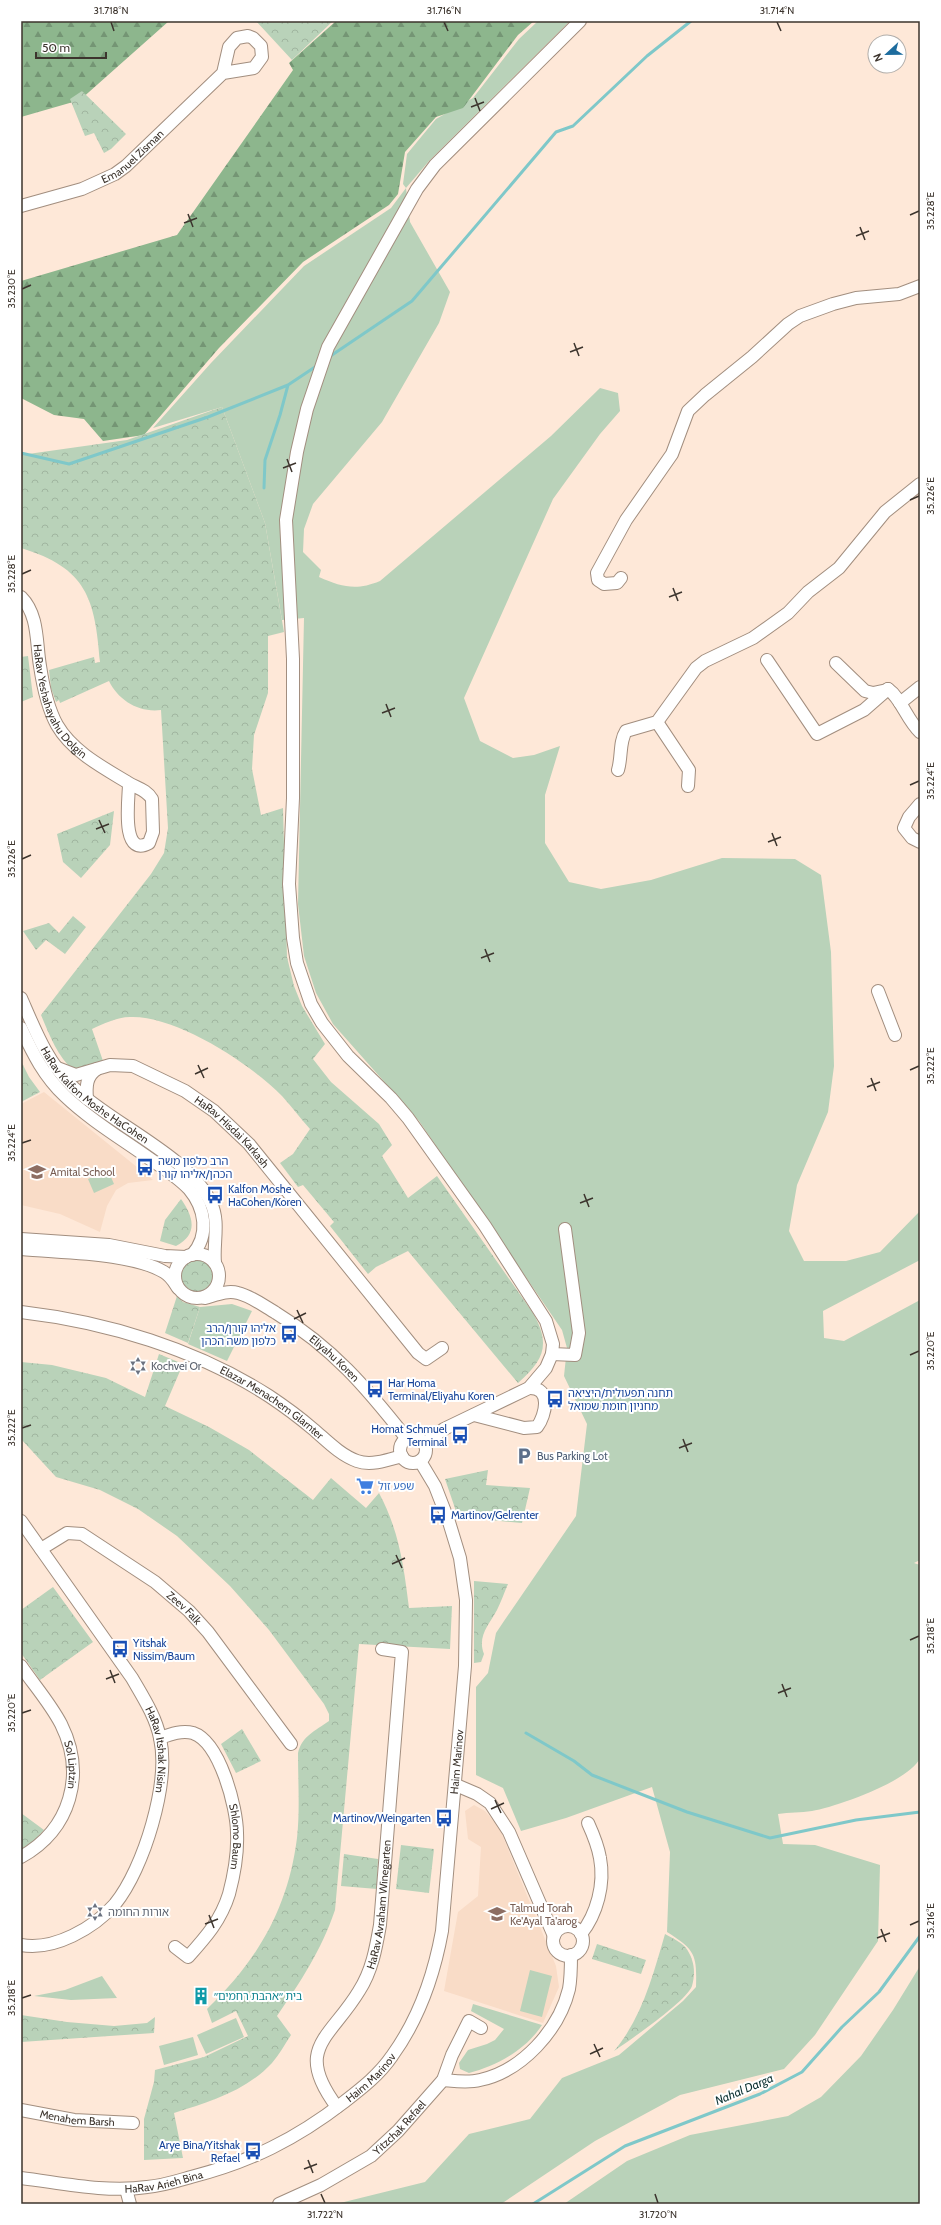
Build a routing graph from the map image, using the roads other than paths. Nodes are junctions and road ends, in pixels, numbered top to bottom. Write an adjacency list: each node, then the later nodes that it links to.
1 (580, 21): 37 (street)
2 (223, 73): 3 (street, Emanuel Zisman)
3 (21, 206)
4 (920, 286): 6 (street)
5 (920, 484): 13 (street)
6 (621, 578)
7 (21, 597): 16 (street, HaRav Yeshahayahu Dolgin)
8 (767, 660): 11 (street)
9 (836, 663): 11 (street)
10 (920, 687): 12 (street)
11 (888, 689): 12 (street)
12 (900, 703): 14 (street)
13 (656, 722): 15 (street); 17 (street)
14 (920, 732)
15 (618, 770)
16 (129, 784)
17 (688, 786)
18 (920, 804): 19 (street)
19 (920, 842)
20 (878, 991): 23 (street)
21 (21, 998): 24 (street, HaRav Kalfon Moshe HaCohen)
22 (21, 1028): 30 (street, HaRav Kalfon Moshe HaCohen)
23 (895, 1035)
24 (55, 1067): 25 (street, HaRav Hisdai Karkash); 26 (street, HaRav Kalfon Moshe HaCohen)
25 (102, 1067): 26 (street); 36 (street, HaRav Hisdai Karkash)
26 (87, 1099): 31 (street, HaRav Kalfon Moshe HaCohen)
27 (564, 1229): 37 (street)
28 (21, 1239): 30 (street)
29 (21, 1249): 32 (street)
30 (189, 1256): 31 (street); 32 (street)
31 (217, 1267): 33 (street, Eliyahu Koren); 34 (street)
32 (178, 1288): 34 (street)
33 (247, 1296): 34 (street, Eliyahu Koren); 40 (street, Eliyahu Koren)
34 (205, 1298)
35 (21, 1312): 42 (street, Elazar Menachem Glarnter)
36 (442, 1348)
37 (552, 1354): 38 (street)
38 (529, 1388): 39 (street); 39 (street)
39 (474, 1415): 41 (street)
40 (406, 1439): 41 (street); 42 (street)
41 (425, 1443): 43 (street)
42 (402, 1456): 43 (street)
43 (420, 1461): 50 (street, Haim Marinov)
44 (21, 1521): 45 (street, HaRav Itshak Nisim)
45 (41, 1549): 48 (street, HaRav Itshak Nisim); 49 (street, Zeev Falk)
46 (382, 1649): 60 (street, HaRav Avraham Winegarten)
47 (21, 1666): 52 (street, Sol Liptzin)
48 (160, 1738): 55 (street, HaRav Itshak Nisim); 56 (street, Shlomo Baum)
49 (291, 1744)
50 (456, 1785): 54 (street); 60 (street, Haim Marinov)
51 (588, 1823): 53 (street)
52 (21, 1857)
53 (581, 1934): 54 (street); 57 (street)
54 (554, 1936): 57 (street)
55 (21, 1945)
56 (175, 1947)
57 (571, 1955): 59 (street)
58 (481, 2028): 59 (street, Yitzchak Refael)
59 (443, 2080): 66 (street, Yitzchak Refael)
60 (337, 2108): 64 (street, HaRav Arieh Bina)
61 (21, 2110): 62 (street, Menahem Barsh)
62 (133, 2123)
63 (21, 2178): 64 (street, HaRav Arieh Bina)
64 (126, 2189): 65 (street)
65 (130, 2204)
66 (279, 2204)

